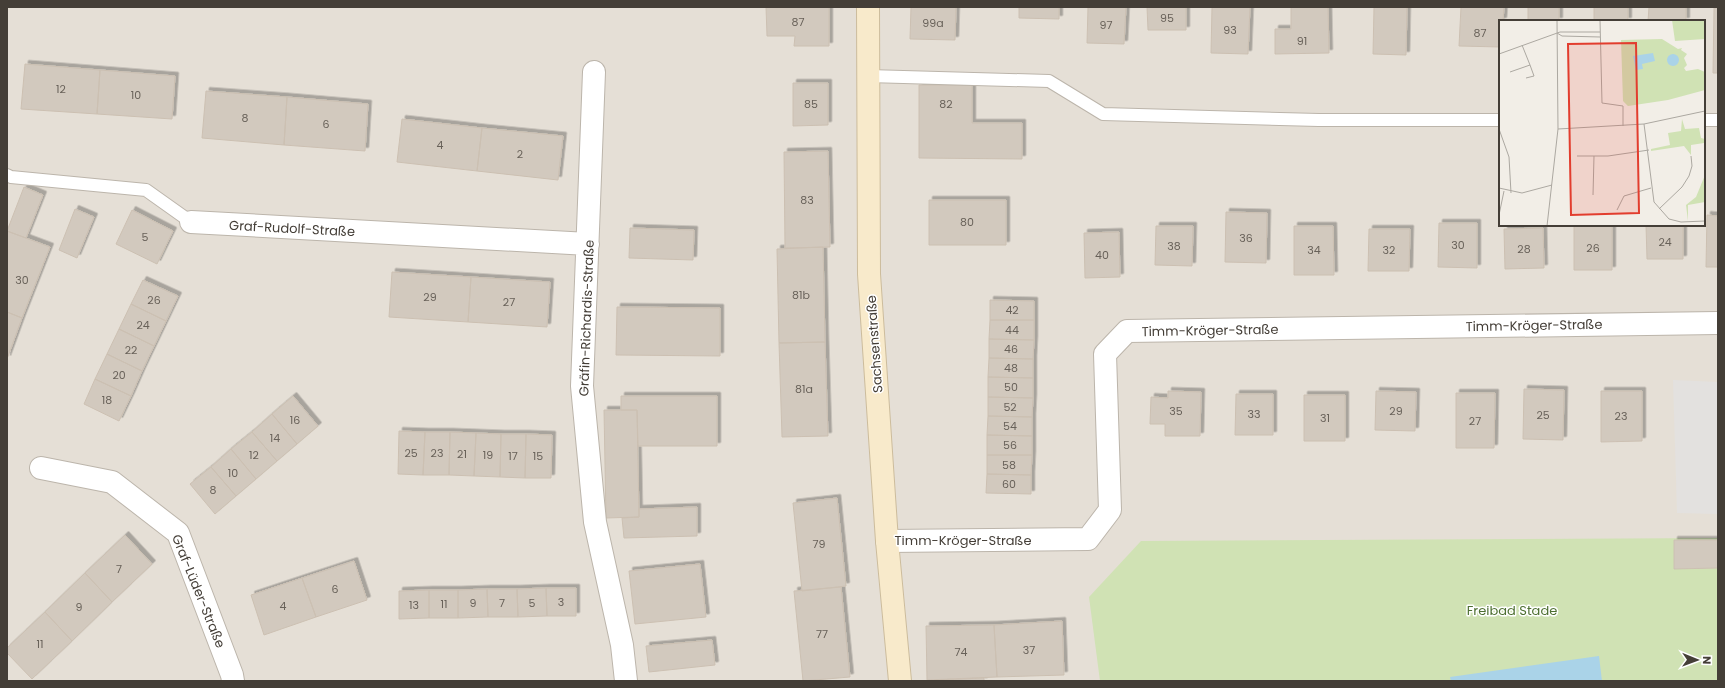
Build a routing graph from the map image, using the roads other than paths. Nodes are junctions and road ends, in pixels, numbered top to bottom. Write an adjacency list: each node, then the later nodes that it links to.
1 (868, 7): 3 (street, Sachsenstraße)
2 (594, 72): 9 (street, Gräfin-Richardis-Straße)
3 (868, 76): 4 (lane); 12 (street, Sachsenstraße)
4 (1499, 120)
5 (1705, 120): 6 (lane)
6 (1718, 120)
7 (7, 175): 8 (lane, Graf-Rudolf-Straße)
8 (191, 222): 9 (street, Graf-Rudolf-Straße)
9 (588, 244): 14 (street, Gräfin-Richardis-Straße)
10 (1718, 323): 12 (street, Timm-Kröger-Straße)
11 (41, 468): 13 (street, Graf-Lüder-Straße)
12 (887, 541): 15 (street, Sachsenstraße)
13 (233, 681)
14 (626, 681)
15 (900, 681)

